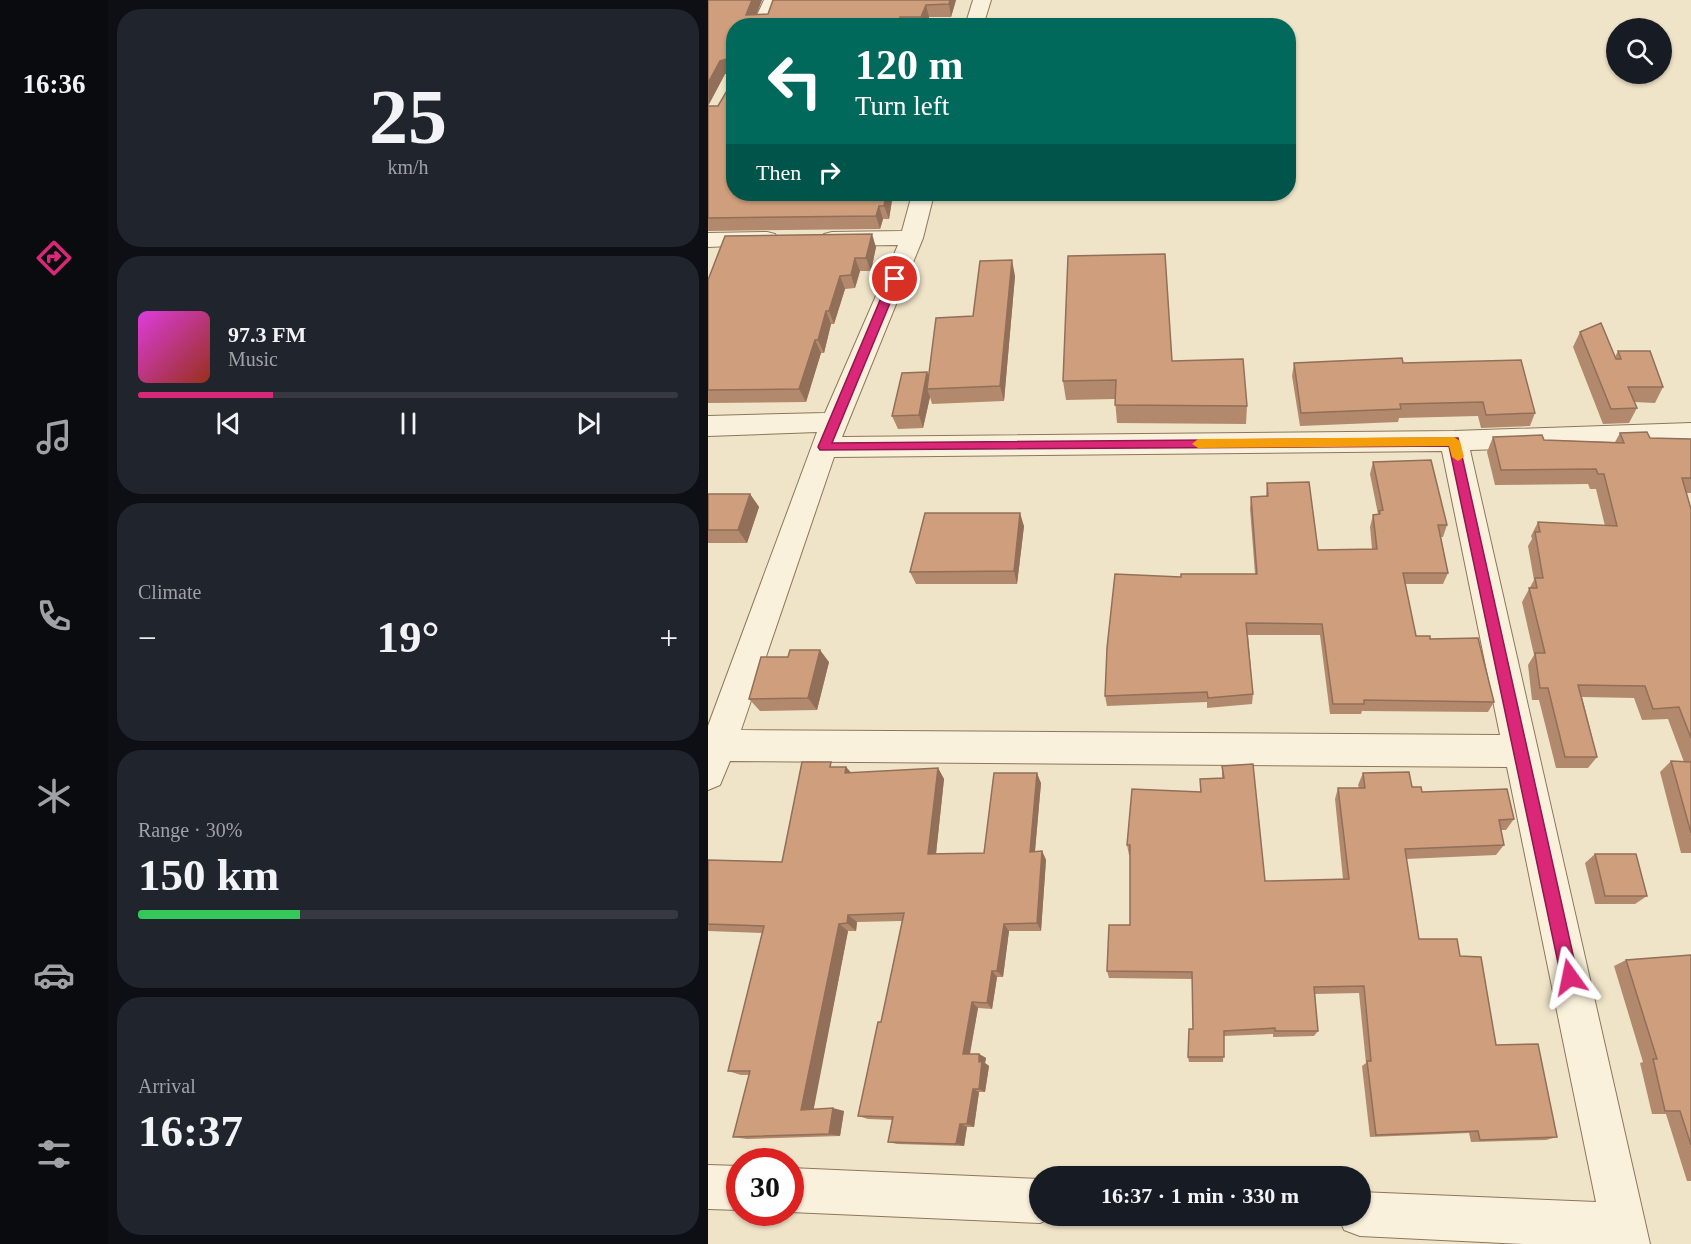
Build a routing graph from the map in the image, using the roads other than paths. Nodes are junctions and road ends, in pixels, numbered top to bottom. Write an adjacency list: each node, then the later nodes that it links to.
1 (773, 0): 3 (street)
2 (982, 0): 4 (street)
3 (764, 18)
4 (976, 18)
5 (921, 201): 6 (street)
6 (912, 237): 8 (street); 12 (street)
7 (792, 239): 9 (street)
8 (816, 239)
9 (708, 240)
10 (708, 426): 12 (street)
11 (1691, 433): 13 (street)
12 (829, 435): 13 (street); 15 (street)
13 (1454, 441): 14 (street)
14 (1521, 752): 15 (street); 21 (street)
15 (713, 759)
16 (708, 1187): 17 (street)
17 (726, 1188)
18 (804, 1191): 19 (street)
19 (1029, 1201)
20 (1371, 1215): 21 (street)
21 (1625, 1235)

